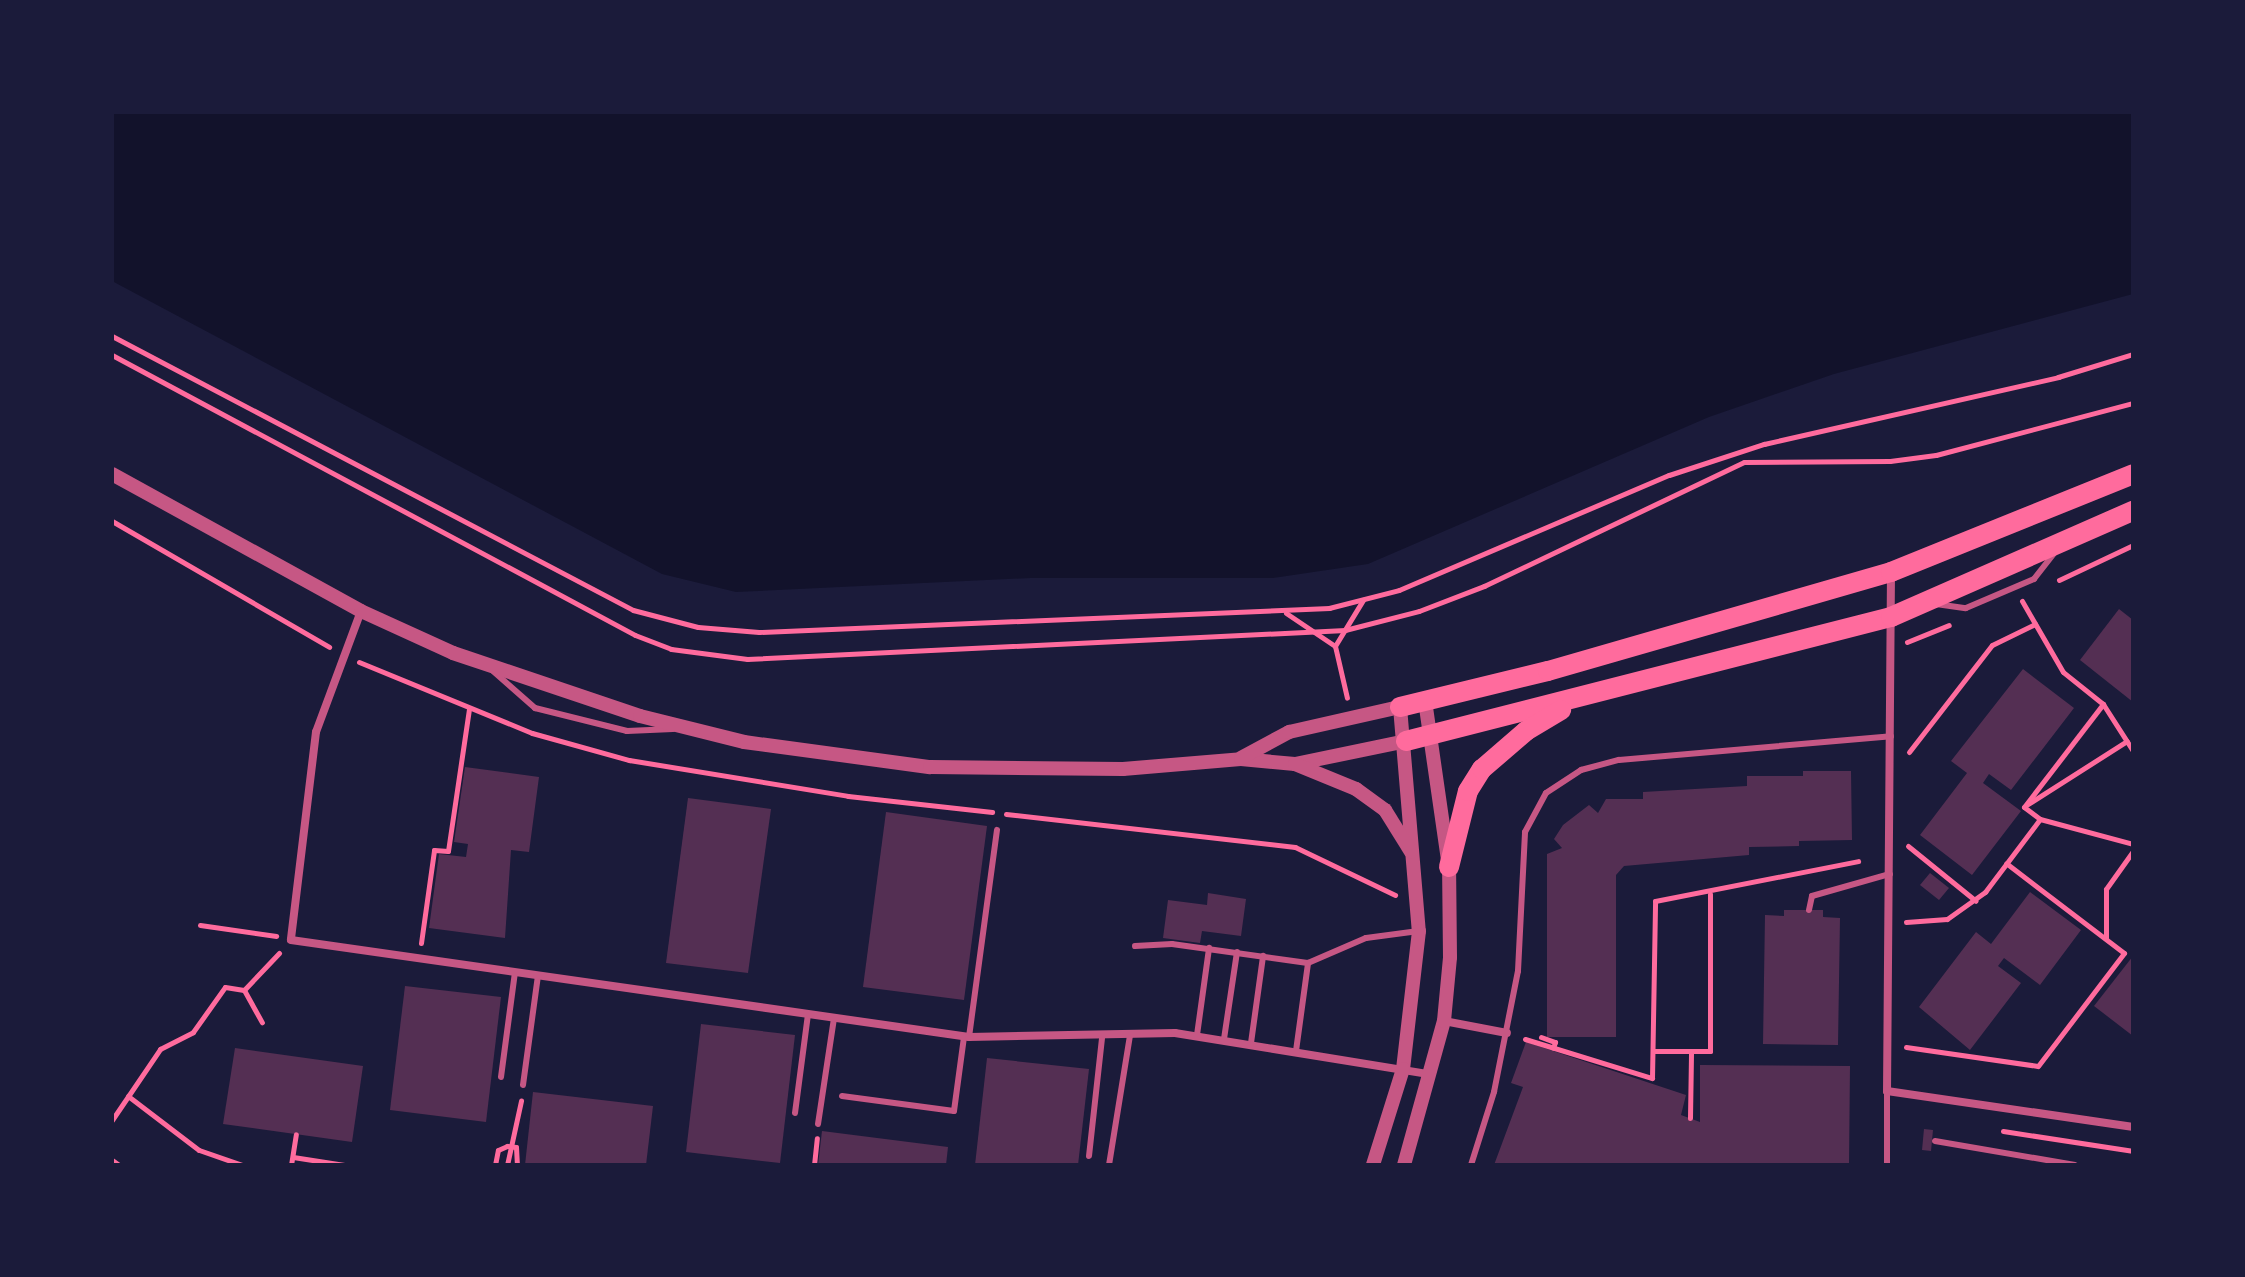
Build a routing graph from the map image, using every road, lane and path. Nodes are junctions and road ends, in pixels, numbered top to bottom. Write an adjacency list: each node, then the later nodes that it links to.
1 (112, 336): 12 (path)
2 (2133, 354): 10 (path)
3 (112, 355): 16 (path)
4 (2133, 403): 15 (path)
5 (112, 474): 11 (street)
6 (2133, 474): 8 (main road)
7 (2133, 511): 13 (main road)
8 (1891, 572): 13 (street); 20 (main road)
9 (2019, 596): 14 (path)
10 (1364, 599): 12 (path); 15 (path)
11 (361, 611): 18 (street); 52 (street)
12 (1285, 612): 16 (path)
13 (1891, 617): 19 (main road); 27 (street)
14 (2035, 624): 21 (path); 31 (path)
15 (1345, 630): 16 (path); 17 (path)
16 (1317, 634): 17 (path)
17 (1335, 646): 22 (path)
18 (487, 666): 25 (street); 25 (lane)
19 (1584, 697): 26 (main road); 43 (main road)
20 (1425, 700): 23 (main road); 26 (street)
21 (2103, 704): 29 (path); 34 (path)
22 (1349, 707)
23 (1400, 707): 28 (street); 32 (street)
24 (469, 709): 57 (path)
25 (687, 728): 32 (street)
26 (1429, 736): 28 (main road); 43 (street)
27 (1891, 736): 37 (street); 66 (lane)
28 (1406, 741): 33 (street); 42 (street)
29 (2127, 741): 30 (path); 34 (path)
30 (2133, 751)
31 (1907, 754)
32 (1241, 759): 33 (street)
33 (1295, 764): 42 (street)
34 (2024, 807): 35 (path)
35 (2040, 819): 38 (path); 41 (path)
36 (997, 830): 69 (lane)
37 (1890, 832): 44 (street); 46 (path)
38 (2133, 844)
39 (2133, 851): 51 (path)
40 (1867, 859): 45 (path)
41 (2006, 863): 46 (path); 51 (path)
42 (1416, 865): 50 (street)
43 (1449, 867): 64 (street)
44 (1890, 874): 47 (lane); 48 (street)
45 (1710, 894): 77 (path); 78 (path)
46 (1976, 901): 48 (path)
47 (1809, 910)
48 (1889, 922): 74 (street)
49 (200, 925): 52 (path)
50 (1419, 931): 58 (lane); 79 (street)
51 (2106, 939): 74 (path)
52 (291, 940): 57 (street); 61 (path)
53 (1135, 946): 54 (lane)
54 (1209, 948): 55 (lane); 67 (lane)
55 (1237, 952): 56 (lane); 72 (lane)
56 (1263, 956): 58 (lane); 73 (lane)
57 (419, 959): 59 (street)
58 (1308, 963): 76 (lane)
59 (515, 972): 60 (street); 81 (lane)
60 (538, 975): 62 (street); 82 (lane)
61 (244, 990): 65 (path); 84 (path)
62 (808, 1014): 63 (street); 86 (lane)
63 (834, 1018): 69 (street); 89 (lane)
64 (1444, 1021): 66 (street); 80 (street)
65 (262, 1022)
66 (1507, 1033): 75 (path); 107 (lane)
67 (1197, 1035): 68 (street); 72 (street)
68 (1130, 1036): 71 (street); 104 (lane)
69 (967, 1037): 71 (street); 85 (lane)
70 (1541, 1037): 75 (path)
71 (1102, 1038): 93 (lane)
72 (1224, 1039): 73 (street)
73 (1251, 1043): 76 (street)
74 (1888, 1044): 83 (street)
75 (1553, 1048): 77 (path)
76 (1296, 1051): 79 (street)
77 (1653, 1051): 78 (path)
78 (1691, 1051): 87 (path)
79 (1403, 1069): 80 (street); 105 (street)
80 (1431, 1074): 106 (street)
81 (501, 1077)
82 (523, 1085): 102 (path)
83 (1887, 1091): 90 (street); 108 (lane)
84 (128, 1096): 88 (path); 98 (path)
85 (842, 1096)
86 (795, 1113)
87 (1690, 1118)
88 (112, 1120)
89 (818, 1124)
90 (2133, 1127)
91 (296, 1134): 94 (path)
92 (1935, 1141): 109 (lane)
93 (1089, 1156)
94 (293, 1157): 96 (path); 99 (path)
95 (112, 1160): 97 (path)
96 (326, 1164): 100 (path)
97 (119, 1165)
98 (242, 1165)
99 (291, 1165)
100 (344, 1165)
101 (495, 1165): 103 (path)
102 (507, 1165)
103 (517, 1165)
104 (1109, 1165)
105 (1373, 1165)
106 (1404, 1165)
107 (1471, 1165)
108 (1887, 1165)
109 (2075, 1165)

